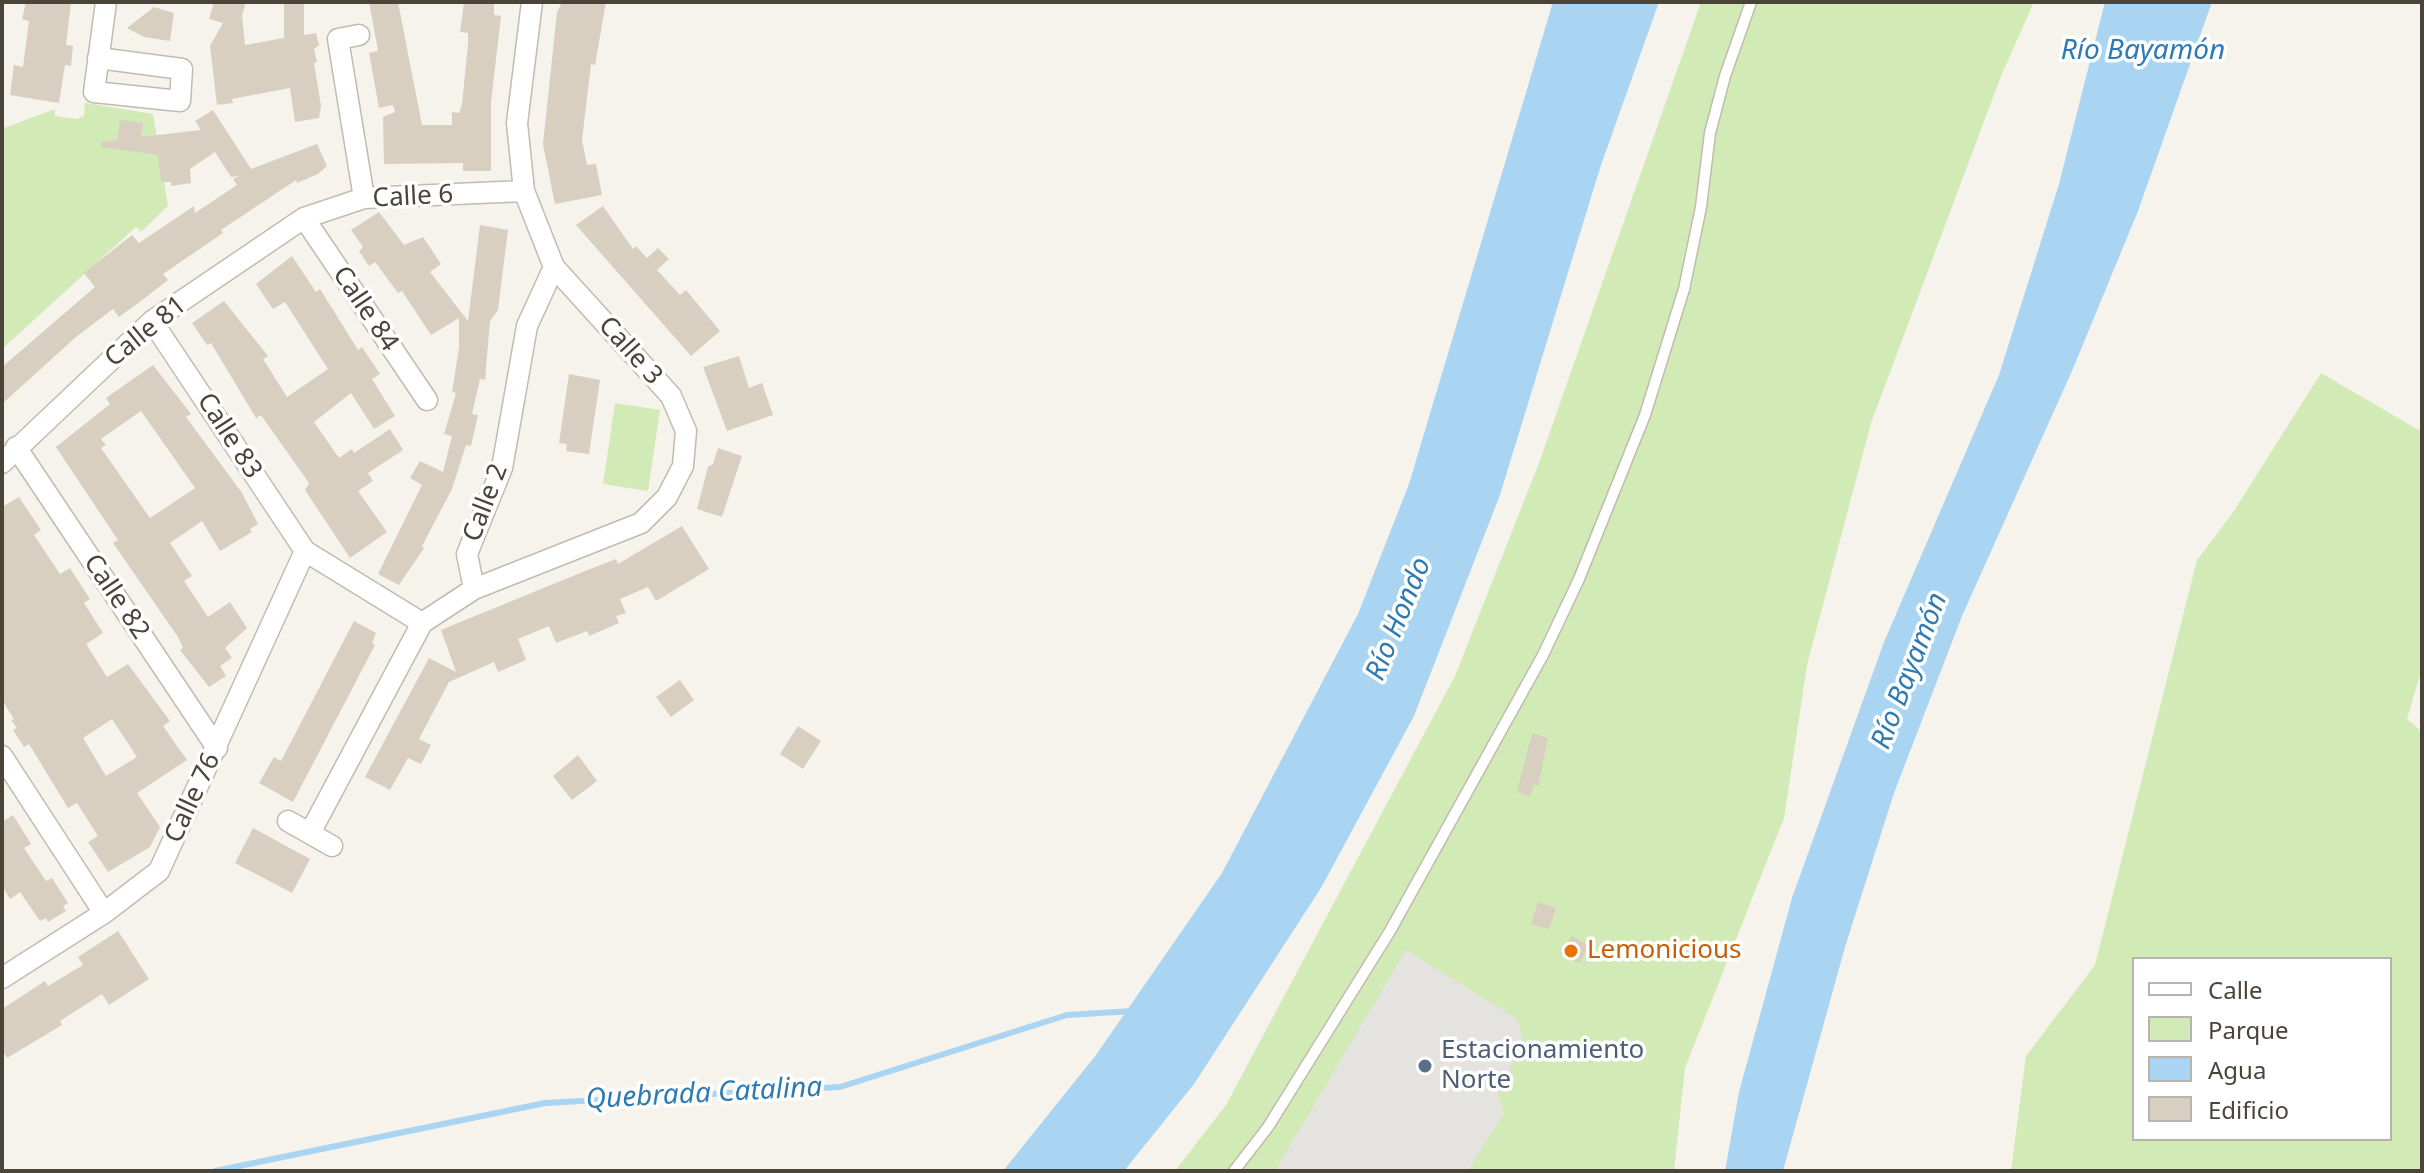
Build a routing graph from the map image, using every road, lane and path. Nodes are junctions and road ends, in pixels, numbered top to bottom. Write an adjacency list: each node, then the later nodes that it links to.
1 (106, 2): 5 (street)
2 (532, 2): 6 (street, Calle 3)
3 (1751, 2): 24 (lane)
4 (359, 35): 7 (street)
5 (98, 58)
6 (524, 191): 7 (street, Calle 6); 9 (street, Calle 3)
7 (364, 198): 8 (street, Calle 6)
8 (304, 218): 10 (street, Calle 81); 11 (street, Calle 84)
9 (554, 267): 15 (street, Calle 2); 15 (street, Calle 3)
10 (152, 321): 12 (street, Calle 81); 14 (street, Calle 83)
11 (427, 400)
12 (16, 447): 13 (street, Calle 81); 17 (street, Calle 82)
13 (2, 463)
14 (305, 551): 16 (street); 17 (street, Calle 76)
15 (474, 589): 16 (street)
16 (422, 623): 20 (street)
17 (217, 748): 22 (street, Calle 76)
18 (2, 756): 22 (street)
19 (288, 821): 20 (street)
20 (310, 833): 21 (street)
21 (332, 846)
22 (104, 913): 23 (street, Calle 76)
23 (2, 978)
24 (1234, 1171)

